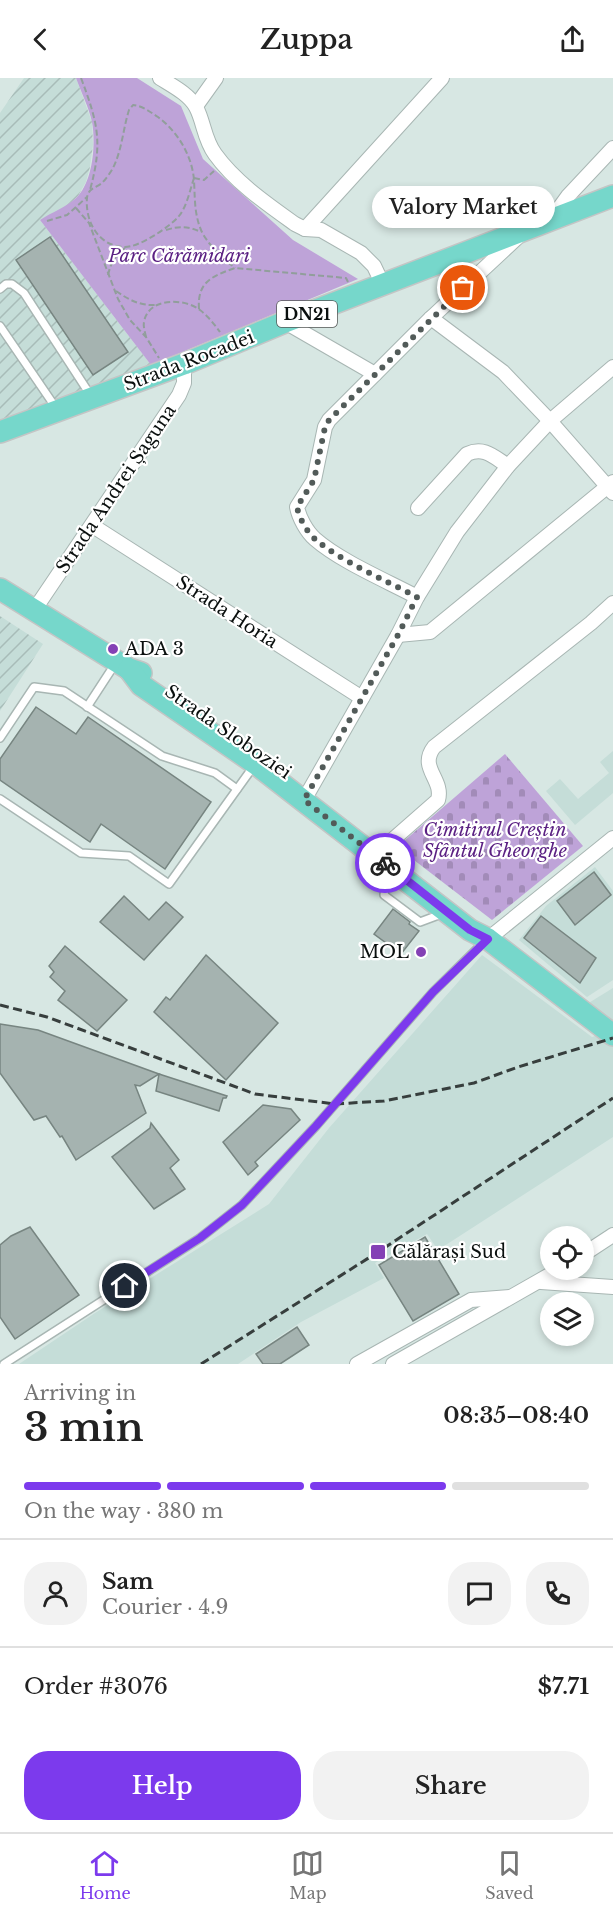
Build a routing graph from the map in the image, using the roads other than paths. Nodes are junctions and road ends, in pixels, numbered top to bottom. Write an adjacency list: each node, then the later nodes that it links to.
1 (160, 78): 4 (street)
2 (216, 78): 4 (street)
3 (442, 78): 9 (street)
4 (196, 105): 9 (street)
5 (613, 148): 7 (street)
6 (613, 196): 7 (main road, Strada Rocadei / DN21)
7 (552, 218): 8 (main road, Strada Rocadei / DN21)
8 (527, 228): 10 (main road, Strada Rocadei / DN21); 12 (street)
9 (305, 229): 10 (street)
10 (383, 285): 13 (main road, Strada Rocadei / DN21)
11 (0, 289): 18 (lane)
12 (431, 318): 17 (street); 20 (street)
13 (285, 322): 15 (main road, Strada Rocadei / DN21); 17 (street)
14 (0, 326): 19 (lane)
15 (176, 367): 18 (main road, Strada Rocadei / DN21); 25 (street, Strada Andrei Șaguna)
16 (613, 367): 20 (street)
17 (375, 375): 27 (street)
18 (93, 398): 19 (main road, Strada Rocadei / DN21)
19 (58, 411): 21 (main road, Strada Rocadei / DN21)
20 (550, 421): 22 (street); 23 (street)
21 (0, 432)
22 (508, 466): 24 (street); 27 (street)
23 (611, 487): 30 (street)
24 (418, 508)
25 (93, 526): 29 (street, Strada Andrei Șaguna); 32 (street, Strada Horia)
26 (0, 589): 29 (main road, Strada Sloboziei)
27 (417, 597): 30 (street)
28 (613, 603): 40 (street)
29 (35, 609): 31 (main road, Strada Sloboziei)
30 (398, 635): 32 (street)
31 (123, 666): 33 (lane); 35 (main road, Strada Sloboziei); 37 (main road, Strada Sloboziei)
32 (362, 698): 37 (street)
33 (87, 706): 34 (lane); 36 (lane)
34 (0, 738)
35 (256, 764): 36 (lane); 37 (main road, Strada Sloboziei)
36 (237, 789): 38 (lane)
37 (307, 795): 40 (main road, Strada Sloboziei)
38 (0, 799)
39 (613, 838): 42 (street)
40 (383, 856): 41 (main road, Strada Sloboziei); 41 (lane); 42 (main road, Strada Sloboziei)
41 (447, 912): 42 (main road, Strada Sloboziei)
42 (488, 939): 43 (main road, Strada Sloboziei); 50 (lane)
43 (613, 1035)
44 (613, 1235): 45 (street)
45 (594, 1247)
46 (544, 1280): 47 (street)
47 (541, 1282): 48 (street); 49 (street)
48 (613, 1287)
49 (515, 1296): 51 (street); 53 (street)
50 (4, 1364)
51 (357, 1364): 52 (street)
52 (377, 1364)
53 (393, 1364)

